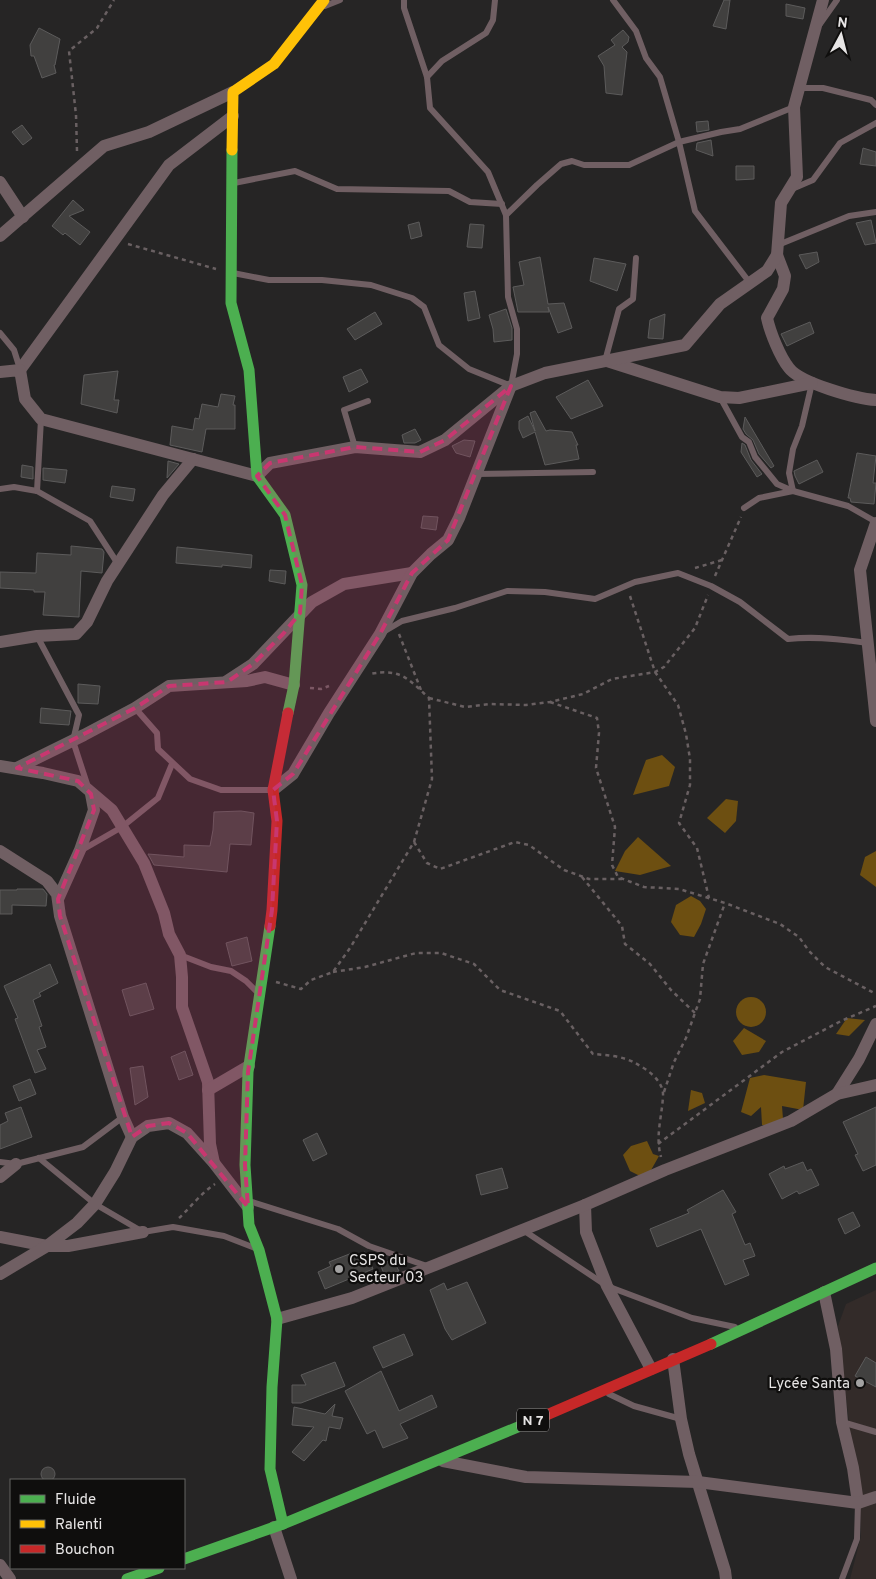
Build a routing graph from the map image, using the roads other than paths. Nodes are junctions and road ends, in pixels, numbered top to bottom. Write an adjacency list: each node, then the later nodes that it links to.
1 (340, 0): 7 (lane)
2 (404, 0): 9 (lane)
3 (495, 0): 9 (lane)
4 (613, 0): 16 (lane)
5 (823, 0): 8 (street)
6 (838, 0): 8 (lane)
7 (321, 5): 11 (main road)
8 (815, 31): 10 (street)
9 (426, 77): 20 (lane)
10 (799, 88): 12 (lane); 13 (street)
11 (233, 92): 14 (main road); 23 (street)
12 (876, 105)
13 (794, 106): 16 (lane); 19 (street)
14 (233, 116): 18 (main road); 31 (street)
15 (876, 123): 19 (lane)
16 (679, 142): 22 (lane); 28 (lane)
17 (0, 182): 23 (street)
18 (233, 183): 20 (lane); 27 (main road)
19 (789, 190): 25 (street)
20 (502, 204): 22 (lane)
21 (876, 212): 25 (lane)
22 (506, 215): 34 (lane)
23 (23, 217): 24 (street)
24 (0, 236)
25 (777, 250): 28 (street); 33 (street)
26 (636, 258): 30 (lane)
27 (232, 273): 34 (lane); 43 (main road)
28 (750, 283): 30 (street)
29 (0, 333): 31 (lane)
30 (605, 361): 34 (street); 35 (street)
31 (20, 370): 32 (street); 38 (street)
32 (0, 372)
33 (812, 383): 35 (street); 36 (street); 46 (lane)
34 (511, 386): 39 (street); 42 (street)
35 (720, 397): 46 (lane)
36 (876, 400)
37 (368, 401): 39 (lane)
38 (41, 419): 40 (street); 45 (lane)
39 (355, 447): 43 (street)
40 (193, 459): 43 (street); 49 (street)
41 (593, 472): 42 (lane)
42 (476, 474): 50 (street)
43 (256, 476): 51 (main road)
44 (0, 489): 45 (lane)
45 (37, 491): 49 (lane)
46 (793, 491): 47 (lane); 48 (lane)
47 (744, 508)
48 (876, 522): 55 (street)
49 (118, 564): 53 (street)
50 (412, 573): 51 (street); 52 (street)
51 (300, 613): 57 (street); 58 (main road)
52 (380, 634): 55 (lane); 66 (street)
53 (37, 636): 54 (street); 62 (lane)
54 (0, 642)
55 (868, 643): 56 (street)
56 (874, 671): 59 (street)
57 (227, 682): 58 (street); 60 (street)
58 (294, 685): 66 (main road)
59 (875, 702): 61 (street)
60 (135, 708): 62 (street); 63 (lane)
61 (876, 721)
62 (73, 741): 65 (street); 67 (lane)
63 (172, 764): 66 (lane); 68 (lane)
64 (0, 766): 65 (street)
65 (18, 768): 67 (street)
66 (273, 790): 73 (main road)
67 (91, 794): 68 (street); 69 (street)
68 (122, 827): 69 (lane); 72 (street)
69 (80, 850): 71 (street)
70 (0, 851): 71 (street)
71 (58, 899): 79 (street)
72 (180, 955): 73 (lane); 77 (street)
73 (260, 994): 75 (main road)
74 (876, 1024): 78 (street)
75 (249, 1066): 77 (street); 87 (main road)
76 (876, 1085): 78 (street)
77 (208, 1090): 83 (street)
78 (837, 1094): 88 (street)
79 (123, 1117): 80 (street); 81 (lane)
80 (132, 1137): 83 (street); 86 (street)
81 (39, 1158): 84 (lane); 86 (lane)
82 (0, 1162): 84 (lane)
83 (214, 1163): 87 (street)
84 (16, 1164): 85 (street)
85 (0, 1177)
86 (95, 1204): 90 (lane); 92 (street)
87 (248, 1204): 93 (main road); 94 (lane)
88 (586, 1206): 89 (street); 97 (street)
89 (522, 1229): 94 (street); 97 (lane)
90 (143, 1232): 92 (street); 93 (lane)
91 (0, 1237): 92 (street)
92 (47, 1246): 96 (street)
93 (260, 1250): 99 (main road)
94 (430, 1268): 99 (street)
95 (876, 1268): 98 (main road, N 7)
96 (0, 1274)
97 (607, 1286): 100 (lane); 102 (street)
98 (824, 1292): 100 (main road, N 7); 105 (street)
99 (277, 1320): 111 (main road)
100 (746, 1329): 101 (main road, N 7)
101 (673, 1360): 102 (main road, N 7); 104 (street)
102 (651, 1369): 103 (main road, N 7)
103 (602, 1391): 104 (lane); 107 (main road, N 7)
104 (681, 1419): 108 (street)
105 (842, 1422): 106 (lane); 110 (street)
106 (876, 1432)
107 (436, 1460): 108 (street); 111 (main road, N 7)
108 (698, 1482): 110 (street); 118 (street)
109 (876, 1497): 110 (street)
110 (858, 1503): 119 (lane)
111 (278, 1525): 112 (main road, N 7); 117 (street)
112 (185, 1559)
113 (0, 1565): 115 (street)
114 (145, 1570): 116 (main road)
115 (10, 1579)
116 (127, 1579)
117 (291, 1579)
118 (726, 1579)
119 (842, 1579)

